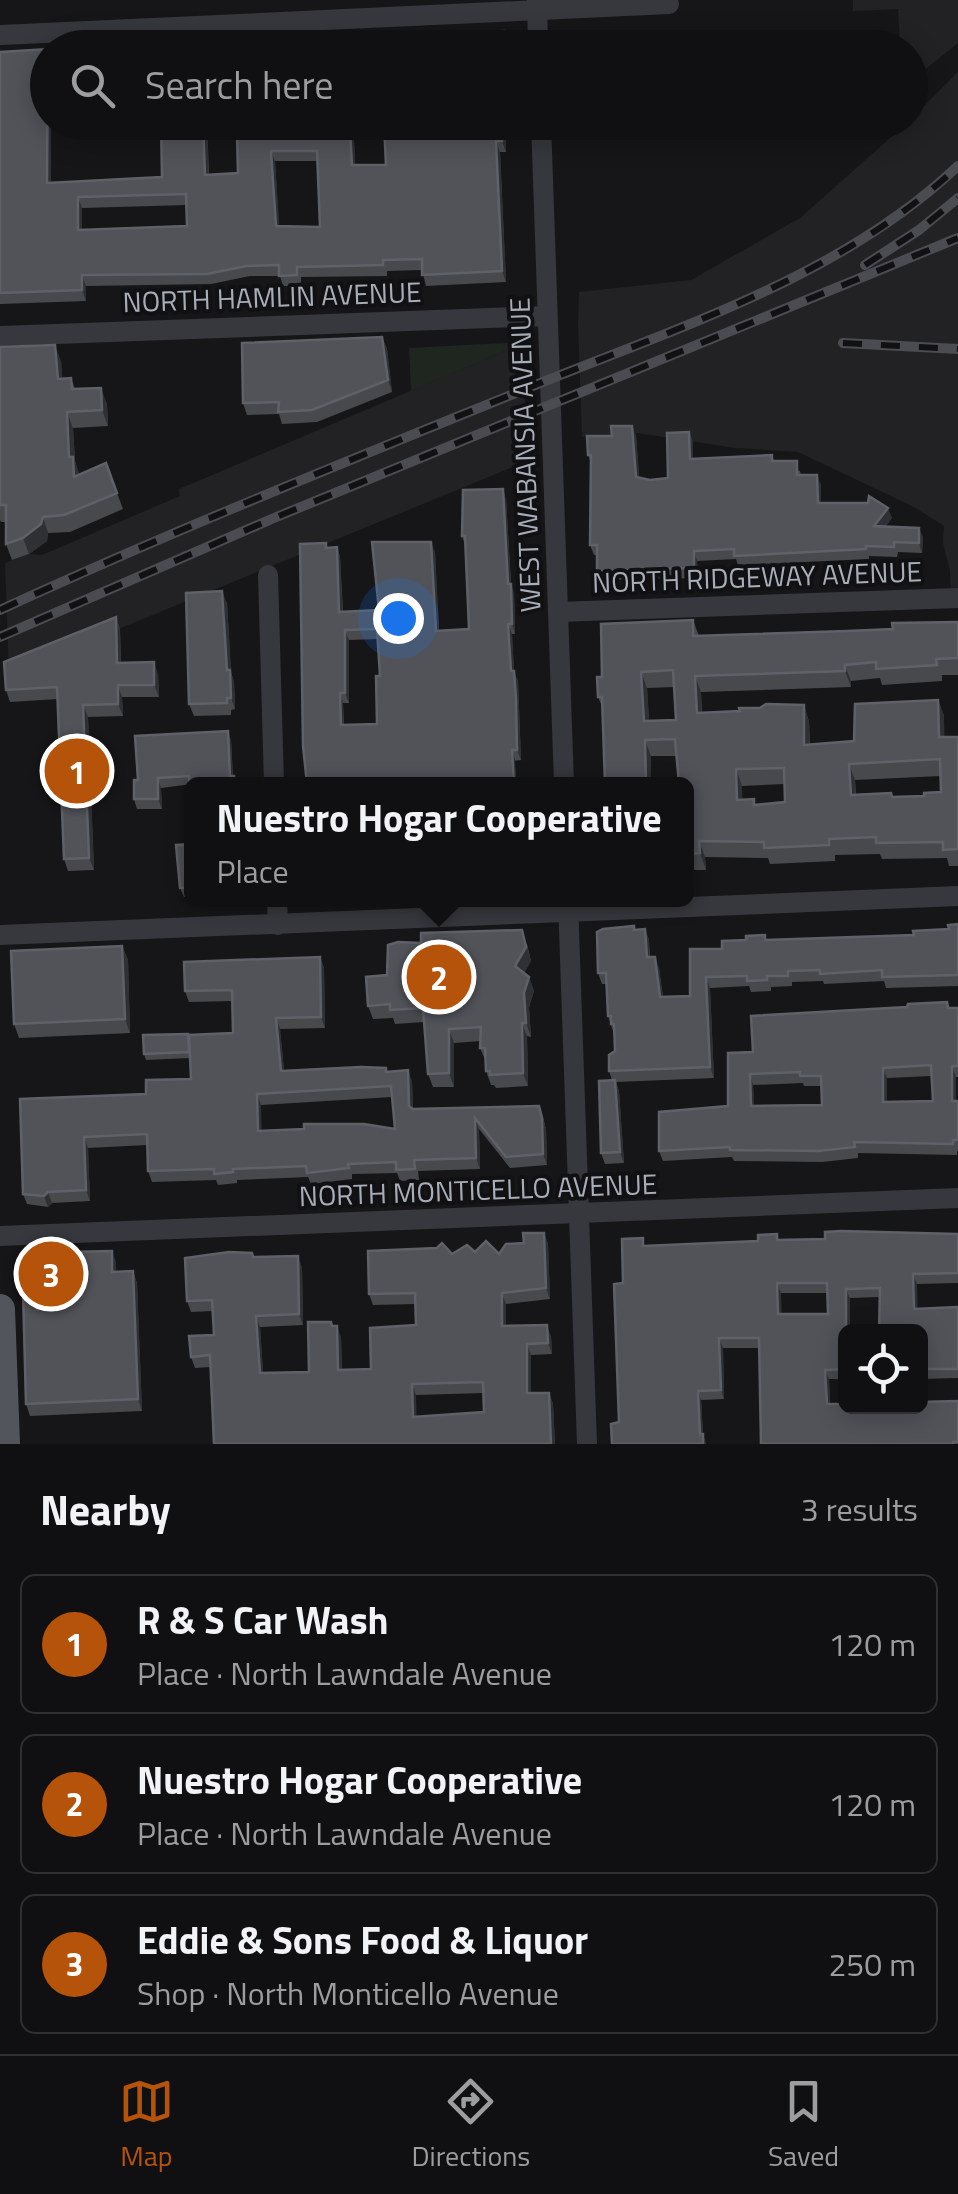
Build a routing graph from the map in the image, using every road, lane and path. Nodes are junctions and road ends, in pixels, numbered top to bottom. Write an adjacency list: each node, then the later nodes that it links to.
1 (670, 4): 2 (street)
2 (537, 5): 3 (street); 4 (street)
3 (90, 30)
4 (538, 30)
5 (30, 33): 6 (street)
6 (0, 35)
7 (542, 140): 8 (street, WEST WABANSIA AVENUE)
8 (547, 316): 9 (street, NORTH HAMLIN AVENUE); 12 (street, WEST WABANSIA AVENUE)
9 (0, 336)
10 (268, 575): 13 (street)
11 (958, 598): 12 (street, NORTH RIDGEWAY AVENUE)
12 (558, 612): 14 (street, WEST WABANSIA AVENUE)
13 (274, 777)
14 (564, 777)
15 (958, 896): 16 (street)
16 (694, 903)
17 (277, 907): 20 (street)
18 (553, 907): 20 (street)
19 (568, 907): 23 (street)
20 (278, 925): 21 (street)
21 (0, 935)
22 (958, 1198): 23 (street, NORTH MONTICELLO AVENUE)
23 (579, 1213): 24 (street, NORTH MONTICELLO AVENUE); 27 (street)
24 (0, 1236)
25 (0, 1309): 26 (main road)
26 (4, 1444)
27 (587, 1444)

